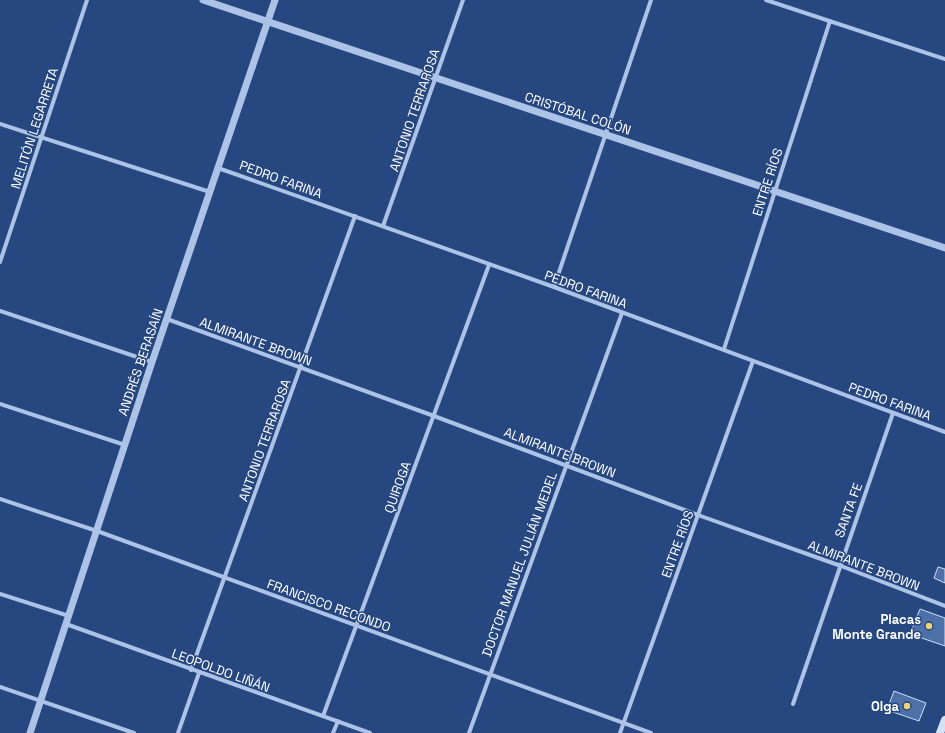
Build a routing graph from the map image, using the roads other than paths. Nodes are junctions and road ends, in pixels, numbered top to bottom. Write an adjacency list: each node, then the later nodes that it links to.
1 (87, 0): 13 (street, MELITÓN LEGARRETA)
2 (203, 0): 7 (street, CRISTÓBAL COLÓN)
3 (275, 0): 7 (street, ANDRÉS BERASAÍN)
4 (463, 0): 10 (street, ANTONIO TERRAROSA)
5 (651, 0): 12 (street)
6 (766, 0): 8 (street)
7 (268, 20): 10 (street, CRISTÓBAL COLÓN); 14 (street, ANDRÉS BERASAÍN)
8 (830, 21): 9 (street); 15 (street, ENTRE RÍOS)
9 (945, 59)
10 (436, 79): 12 (street, CRISTÓBAL COLÓN); 18 (street, ANTONIO TERRAROSA)
11 (0, 124): 13 (street)
12 (606, 135): 15 (street, CRISTÓBAL COLÓN); 22 (street)
13 (41, 137): 16 (street); 20 (street, MELITÓN LEGARRETA)
14 (218, 168): 16 (street, ANDRÉS BERASAÍN); 17 (street, PEDRO FARINA)
15 (775, 191): 19 (street, CRISTÓBAL COLÓN); 26 (street, ENTRE RÍOS)
16 (210, 192): 25 (street, ANDRÉS BERASAÍN)
17 (355, 216): 18 (street, PEDRO FARINA); 29 (street, ANTONIO TERRAROSA)
18 (383, 226): 21 (street, PEDRO FARINA)
19 (945, 247)
20 (0, 262)
21 (489, 265): 22 (street, PEDRO FARINA); 32 (street, QUIROGA)
22 (554, 287): 24 (street, PEDRO FARINA)
23 (0, 311): 28 (street)
24 (622, 313): 26 (street, PEDRO FARINA); 35 (street, DOCTOR MANUEL JULIÁN MEDEL)
25 (167, 319): 28 (street, ANDRÉS BERASAÍN); 29 (street, ALMIRANTE BROWN)
26 (724, 349): 27 (street, PEDRO FARINA)
27 (754, 361): 31 (street, PEDRO FARINA); 37 (street, ENTRE RÍOS)
28 (152, 362): 34 (street, ANDRÉS BERASAÍN)
29 (301, 368): 32 (street, ALMIRANTE BROWN); 40 (street, ANTONIO TERRAROSA)
30 (0, 404): 34 (street)
31 (893, 414): 33 (street, PEDRO FARINA); 39 (street, SANTA FE)
32 (434, 416): 35 (street, ALMIRANTE BROWN); 45 (street, QUIROGA)
33 (945, 432)
34 (125, 445): 38 (street, ANDRÉS BERASAÍN)
35 (565, 465): 37 (street, ALMIRANTE BROWN); 48 (street, DOCTOR MANUEL JULIÁN MEDEL)
36 (0, 499): 38 (street, FRANCISCO RECONDO)
37 (698, 515): 39 (street, ALMIRANTE BROWN); 55 (street, ENTRE RÍOS)
38 (97, 531): 40 (street, FRANCISCO RECONDO); 43 (street, ANDRÉS BERASAÍN)
39 (841, 566): 42 (street, ALMIRANTE BROWN); 51 (street, SANTA FE)
40 (224, 577): 45 (street, FRANCISCO RECONDO); 46 (street, ANTONIO TERRAROSA)
41 (0, 594): 43 (street)
42 (945, 606)
43 (69, 616): 44 (street, ANDRÉS BERASAÍN)
44 (66, 624): 46 (street, LEOPOLDO LIÑÁN); 50 (street, ANDRÉS BERASAÍN)
45 (356, 626): 48 (street, FRANCISCO RECONDO); 52 (street, QUIROGA)
46 (191, 670): 47 (street, LEOPOLDO LIÑÁN)
47 (199, 673): 52 (street, LEOPOLDO LIÑÁN); 58 (street)
48 (490, 674): 55 (street, FRANCISCO RECONDO); 61 (street, DOCTOR MANUEL JULIÁN MEDEL)
49 (0, 687): 50 (street)
50 (41, 701): 56 (street, ANDRÉS BERASAÍN); 57 (street)
51 (793, 704)
52 (323, 716): 54 (street, LEOPOLDO LIÑÁN)
53 (945, 720): 64 (main road)
54 (338, 721): 59 (street); 60 (street, LEOPOLDO LIÑÁN)
55 (623, 723): 62 (street, ENTRE RÍOS); 63 (street, FRANCISCO RECONDO)
56 (30, 733)
57 (134, 733)
58 (178, 733)
59 (333, 733)
60 (370, 733)
61 (469, 733)
62 (620, 733)
63 (650, 733)
64 (940, 733)

